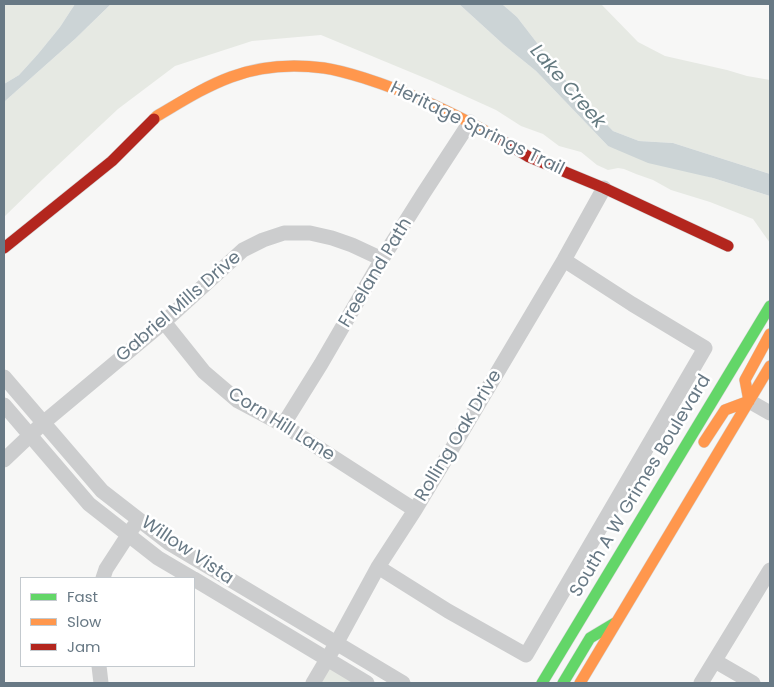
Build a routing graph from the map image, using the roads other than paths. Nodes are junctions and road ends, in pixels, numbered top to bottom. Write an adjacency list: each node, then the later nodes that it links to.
1 (470, 122): 2 (main road, Heritage Springs Trail); 4 (main road, Heritage Springs Trail); 5 (street, Freeland Path)
2 (604, 188): 3 (main road, Heritage Springs Trail); 6 (street, Rolling Oak Drive)
3 (728, 246)
4 (4, 248)
5 (382, 259): 8 (street, Gabriel Mills Drive); 16 (street, Freeland Path)
6 (564, 260): 20 (street, Rolling Oak Drive); 25 (street)
7 (770, 306): 23 (main road, South A W Grimes Boulevard)
8 (164, 322): 15 (street, Gabriel Mills Drive); 16 (street, Corn Hill Lane)
9 (770, 334): 12 (main road)
10 (770, 366): 12 (main road)
11 (4, 377): 15 (street, Willow Vista)
12 (749, 401): 14 (street); 18 (main road); 30 (main road)
13 (4, 405): 17 (street, Willow Vista)
14 (770, 413)
15 (43, 423): 17 (street, Gabriel Mills Drive); 22 (street, Willow Vista)
16 (283, 425): 20 (street, Corn Hill Lane)
17 (29, 435): 19 (street, Gabriel Mills Drive); 24 (street, Willow Vista)
18 (699, 451)
19 (4, 460)
20 (415, 510): 25 (street, Rolling Oak Drive)
21 (656, 513): 23 (main road)
22 (138, 519): 24 (street); 31 (street, Willow Vista)
23 (634, 532): 39 (main road, South A W Grimes Boulevard)
24 (128, 535): 27 (street); 28 (street, Willow Vista)
25 (378, 567): 31 (street, Rolling Oak Drive)
26 (770, 570): 33 (street)
27 (103, 577)
28 (190, 577)
29 (195, 580): 32 (street, Willow Vista)
30 (617, 622): 40 (main road); 41 (main road)
31 (336, 644): 32 (street, Rolling Oak Drive); 38 (street, Willow Vista)
32 (327, 659): 36 (street, Rolling Oak Drive); 37 (street, Willow Vista)
33 (715, 661): 42 (street); 43 (street)
34 (99, 667): 35 (street)
35 (101, 683)
36 (313, 683)
37 (368, 683)
38 (403, 683)
39 (542, 683)
40 (562, 683)
41 (580, 683)
42 (701, 683)
43 (753, 683)

